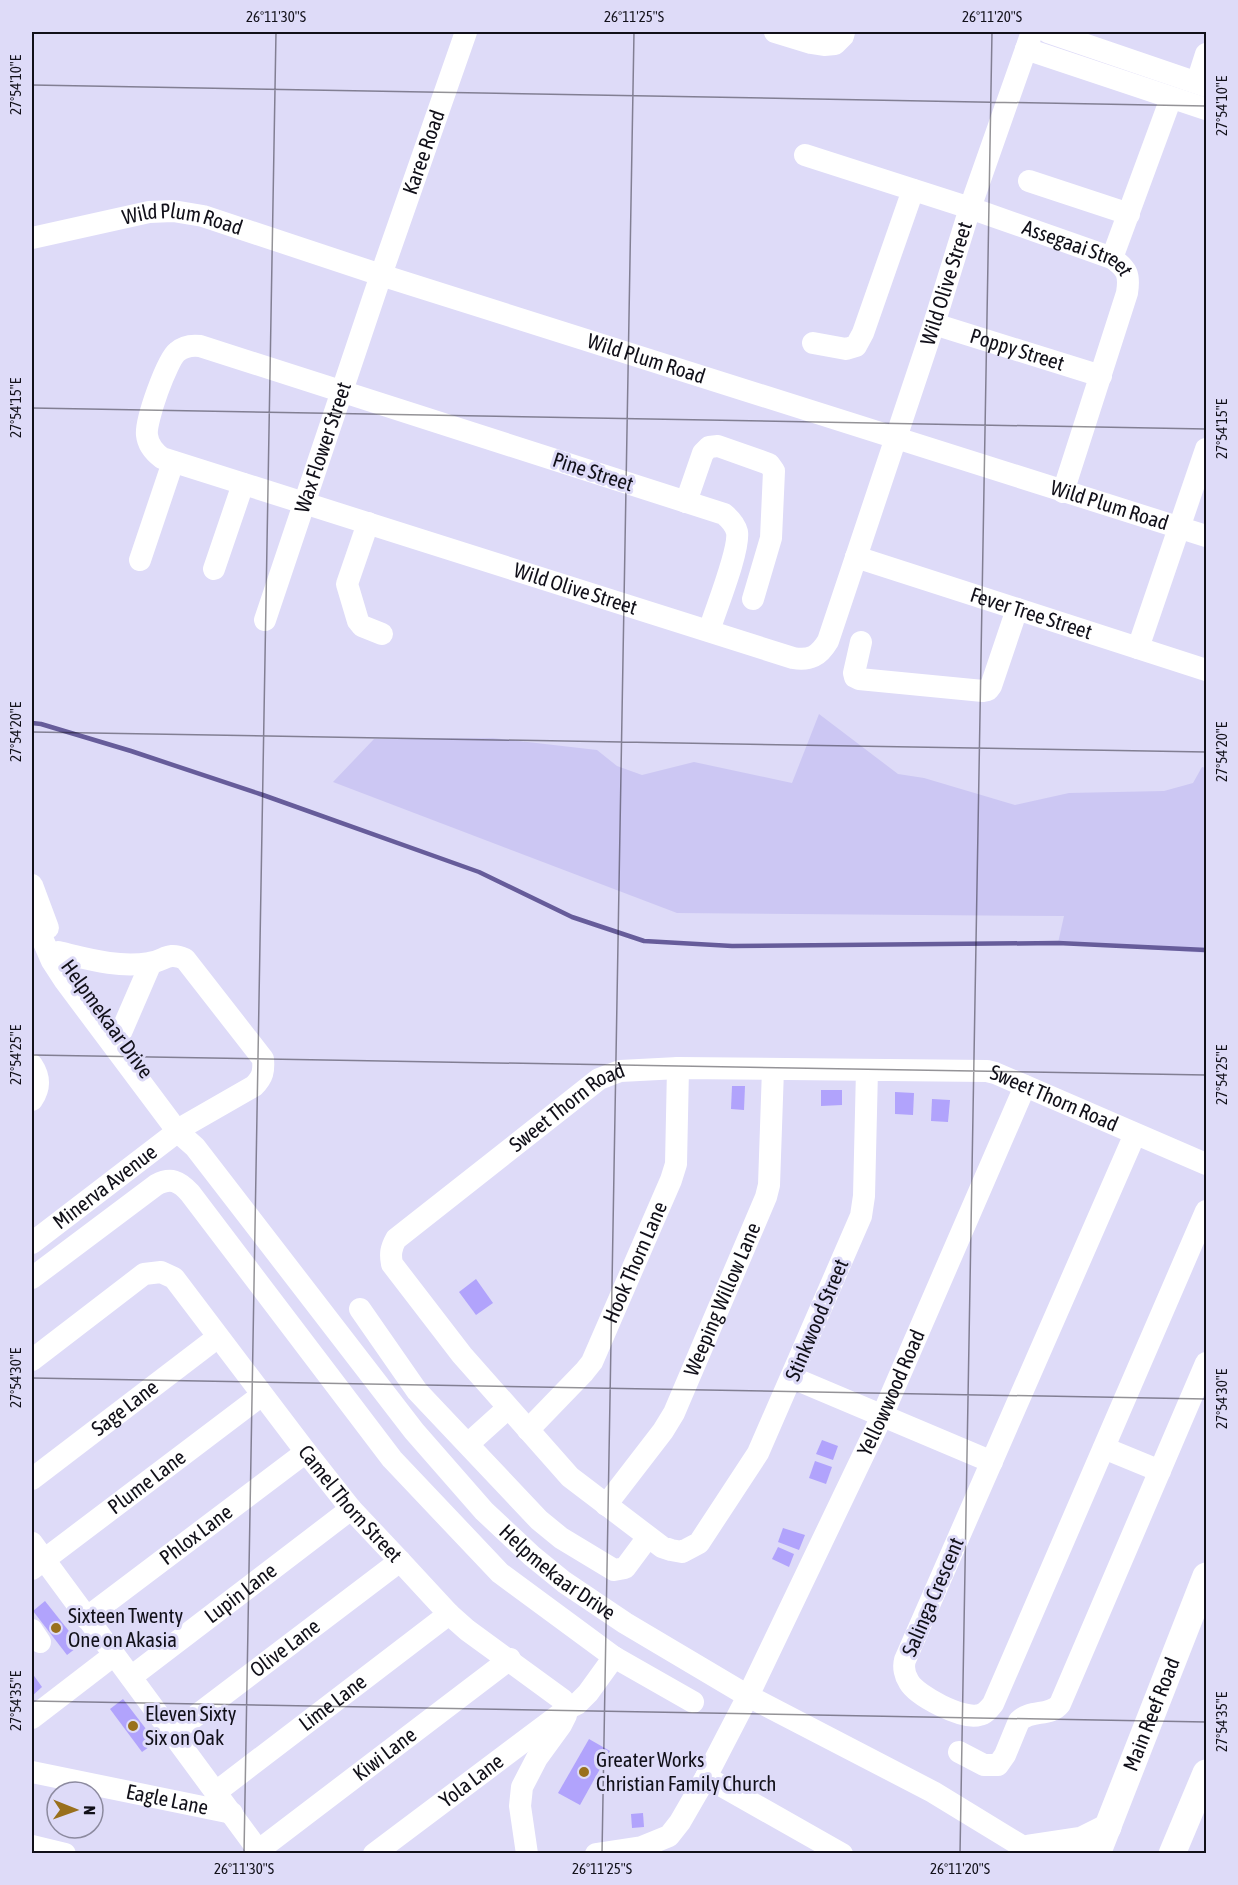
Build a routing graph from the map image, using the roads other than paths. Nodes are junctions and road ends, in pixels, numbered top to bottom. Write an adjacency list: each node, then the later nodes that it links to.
1 (466, 32): 17 (street, Karee Road)
2 (775, 32): 3 (street)
3 (844, 32)
4 (1048, 32): 7 (street)
5 (1029, 40): 8 (street); 13 (street, Wild Olive Street)
6 (1206, 54): 7 (street)
7 (1202, 84)
8 (1171, 98): 9 (street); 14 (street)
9 (1206, 109)
10 (805, 155): 12 (street, Assegaai Street)
11 (1029, 181): 14 (street)
12 (913, 190): 13 (street, Assegaai Street); 19 (street)
13 (970, 208): 16 (street, Assegaai Street); 18 (street, Wild Olive Street)
14 (1129, 214): 16 (street)
15 (32, 238): 17 (street, Wild Plum Road)
16 (1112, 258): 20 (street, Assegaai Street)
17 (381, 275): 21 (street, Wax Flower Street); 22 (street, Wild Plum Road)
18 (934, 324): 20 (street, Poppy Street); 22 (street, Wild Olive Street)
19 (813, 343)
20 (1101, 376): 26 (street, Assegaai Street)
21 (342, 392): 24 (street, Wild Olive Street); 27 (street, Pine Street); 28 (street, Wax Flower Street)
22 (896, 439): 26 (street, Wild Plum Road); 32 (street, Wild Olive Street)
23 (1206, 449): 30 (street, Wild Plum Road)
24 (173, 462): 25 (street, Wild Olive Street); 33 (street)
25 (243, 484): 28 (street, Wild Olive Street); 34 (street)
26 (1063, 492): 30 (street, Wild Plum Road)
27 (686, 502): 35 (street); 38 (street, Pine Street)
28 (304, 503): 29 (street, Wild Olive Street); 37 (street, Wax Flower Street)
29 (368, 523): 38 (street, Wild Olive Street); 39 (street)
30 (1181, 527): 31 (street); 41 (street)
31 (1206, 537)
32 (856, 557): 36 (street, Fever Tree Street); 38 (street, Wild Olive Street)
33 (140, 560)
34 (214, 569)
35 (753, 599)
36 (1017, 609): 40 (street); 41 (street, Fever Tree Street)
37 (265, 620)
38 (709, 631)
39 (382, 634)
40 (861, 642)
41 (1138, 648): 42 (street, Fever Tree Street)
42 (1206, 670)
43 (32, 885): 45 (street, Helpmekaar Drive)
44 (32, 915): 54 (street, Helpmekaar Drive)
45 (58, 952): 46 (street, Minerva Avenue); 47 (street, Helpmekaar Drive)
46 (151, 963): 47 (street); 54 (street, Minerva Avenue)
47 (119, 1037): 54 (street, Helpmekaar Drive)
48 (32, 1065): 53 (street)
49 (678, 1068): 50 (street, Sweet Thorn Road); 66 (street, Sweet Thorn Road); 68 (street, Hook Thorn Lane)
50 (773, 1069): 51 (street, Sweet Thorn Road); 75 (street, Weeping Willow Lane)
51 (867, 1070): 52 (street, Sweet Thorn Road); 64 (street, Stinkwood Street)
52 (1025, 1086): 55 (street, Sweet Thorn Road); 67 (street, Yellowwood Road)
53 (32, 1100)
54 (182, 1129): 58 (street, Minerva Avenue); 88 (street, Helpmekaar Drive)
55 (1135, 1134): 56 (street, Sweet Thorn Road); 72 (street, Salinga Crescent)
56 (1206, 1164)
57 (1205, 1214): 70 (street, Salinga Crescent)
58 (32, 1243)
59 (32, 1278): 85 (street)
60 (360, 1309): 69 (street)
61 (219, 1337): 62 (street, Camel Thorn Street); 65 (street, Camel Thorn Street); 74 (street, Sage Lane)
62 (32, 1360)
63 (1206, 1363): 73 (street)
64 (793, 1378): 67 (street); 78 (street, Stinkwood Street)
65 (262, 1395): 71 (street, Camel Thorn Street); 79 (street, Plume Lane)
66 (508, 1408): 68 (street, Sweet Thorn Road); 69 (street)
67 (882, 1416): 72 (street); 88 (street, Yellowwood Road)
68 (528, 1430): 75 (street, Sweet Thorn Road)
69 (468, 1444): 77 (street)
70 (1104, 1448): 72 (street, Salinga Crescent); 73 (street)
71 (306, 1452): 76 (street, Camel Thorn Street); 83 (street, Phlox Lane)
72 (992, 1462)
73 (1160, 1472): 93 (street)
74 (32, 1479)
75 (606, 1505): 77 (street, Sweet Thorn Road)
76 (351, 1509): 80 (street, Camel Thorn Street); 87 (street, Lupin Lane)
77 (648, 1537): 78 (street, Sweet Thorn Road)
78 (694, 1547)
79 (36, 1557): 83 (street)
80 (400, 1561): 82 (street, Camel Thorn Street); 92 (street, Olive Lane)
81 (1206, 1576): 99 (main road, Main Reef Road)
82 (449, 1614): 86 (street, Camel Thorn Street); 97 (street, Lime Lane)
83 (86, 1618): 84 (street)
84 (114, 1654): 87 (street); 91 (street)
85 (614, 1657): 89 (street); 90 (street, Yola Lane)
86 (510, 1659): 90 (street, Camel Thorn Street); 102 (street, Kiwi Lane)
87 (130, 1677): 92 (street)
88 (747, 1696): 96 (street, Yellowwood Road); 101 (street, Helpmekaar Drive)
89 (693, 1702)
90 (567, 1709): 104 (street, Yola Lane); 105 (street)
91 (32, 1718)
92 (172, 1734): 97 (street)
93 (959, 1752)
94 (32, 1772): 98 (street, Eagle Lane)
95 (1206, 1773): 109 (main road)
96 (706, 1777): 106 (street, Yellowwood Road); 107 (street)
97 (216, 1792): 98 (street)
98 (232, 1813): 102 (street)
99 (1108, 1827): 101 (main road); 108 (main road, Main Reef Road)
100 (32, 1846): 103 (street)
101 (1029, 1850)
102 (260, 1852)
103 (64, 1854)
104 (374, 1854)
105 (527, 1854)
106 (596, 1854)
107 (842, 1854)
108 (1097, 1854)
109 (1172, 1854)

